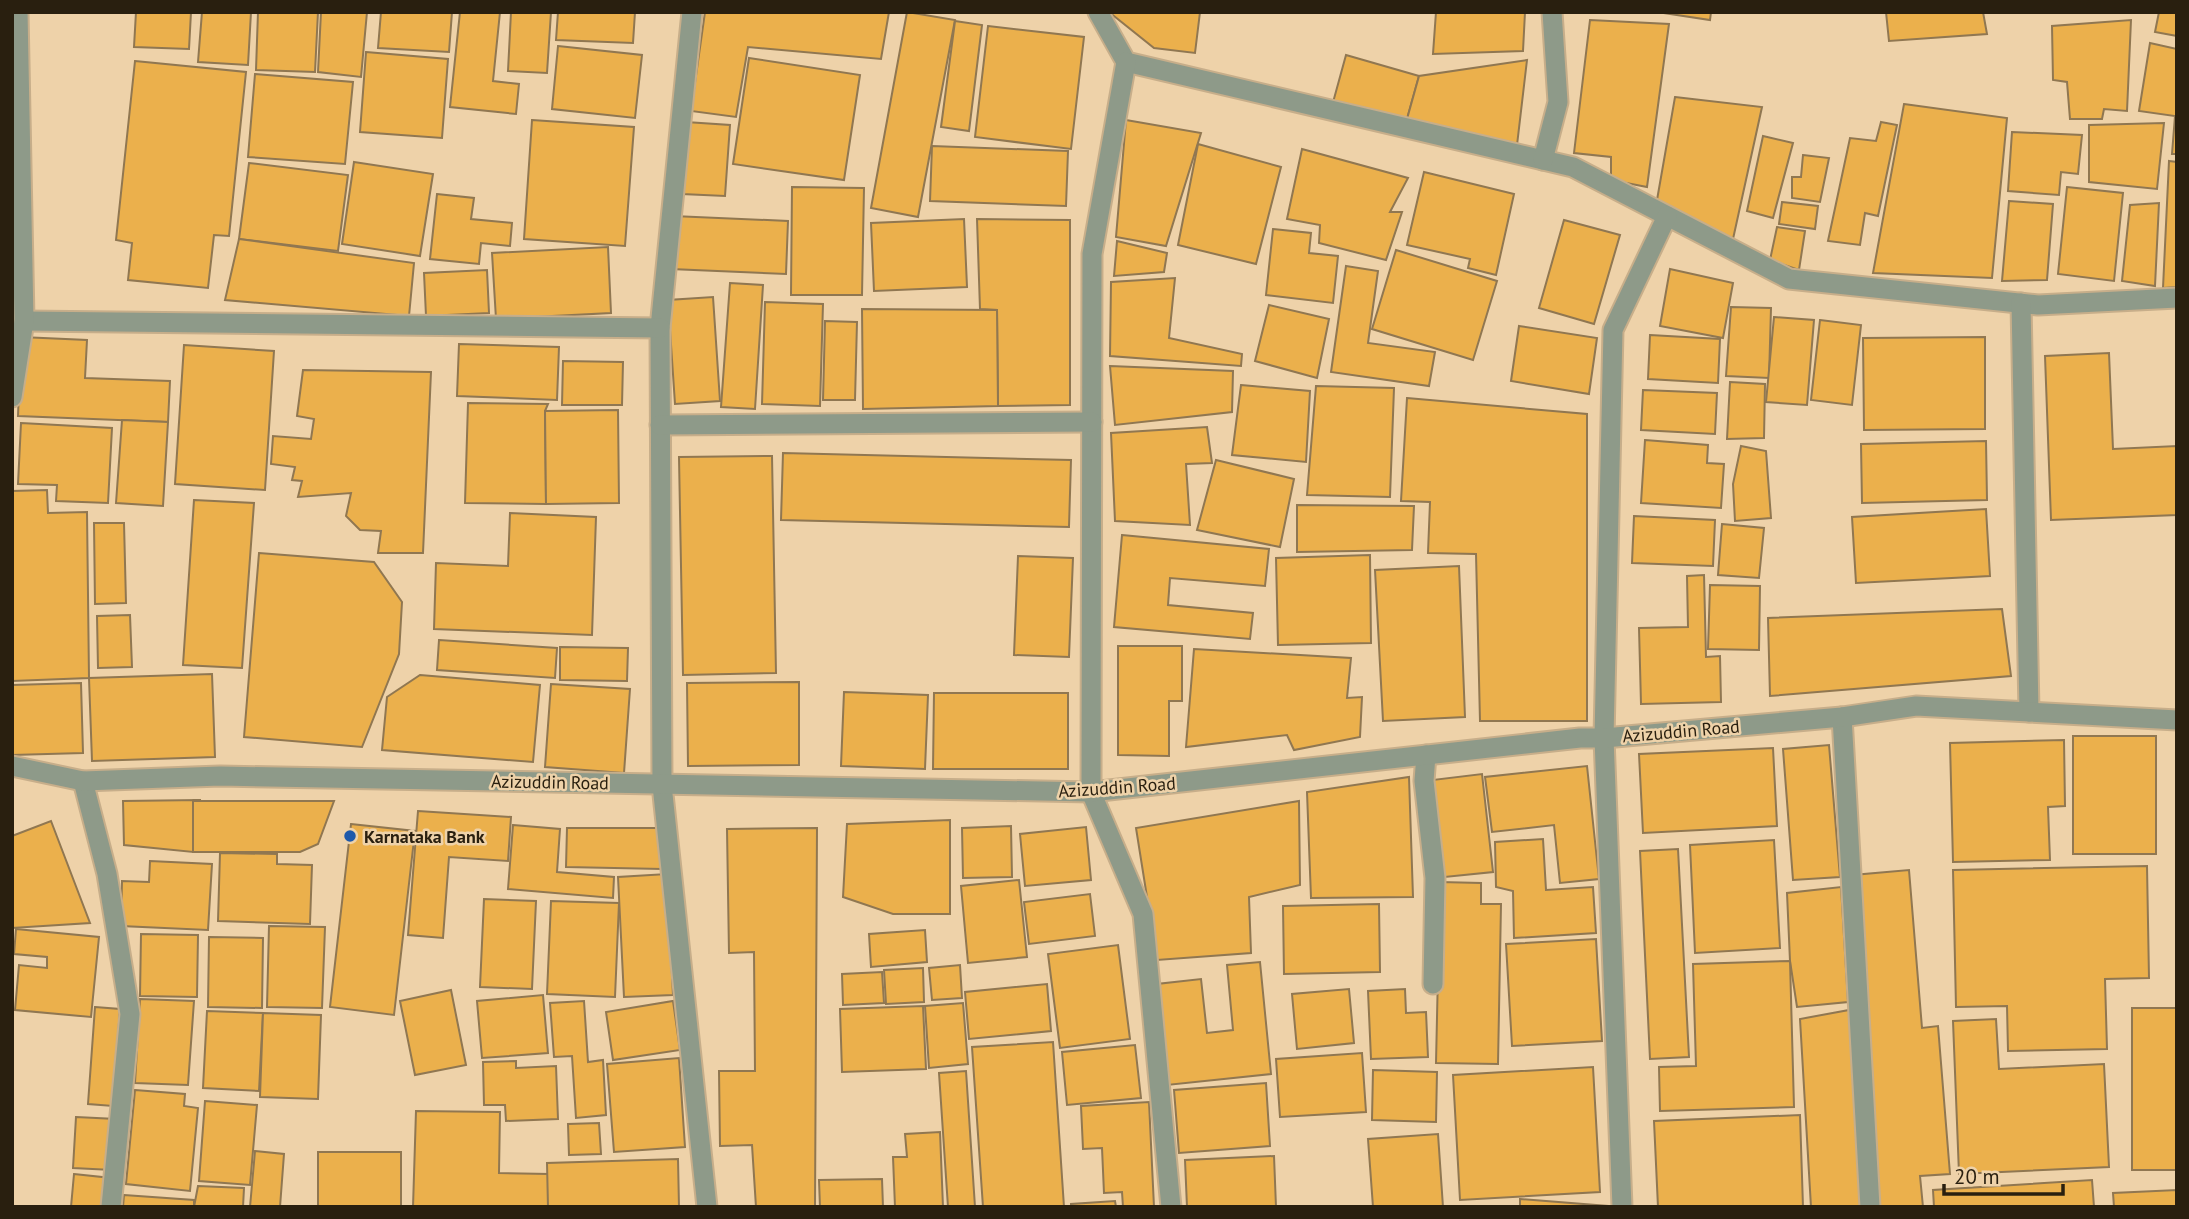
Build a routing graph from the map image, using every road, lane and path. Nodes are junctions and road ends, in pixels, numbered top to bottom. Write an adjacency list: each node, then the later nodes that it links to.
1 (18, 12): 10 (street)
2 (692, 12): 11 (street)
3 (1098, 12): 5 (street)
4 (1552, 12): 6 (street)
5 (1126, 62): 6 (street); 13 (street)
6 (1543, 160): 7 (street)
7 (1667, 216): 9 (street); 18 (street)
8 (2177, 298): 9 (street)
9 (2021, 303): 15 (street)
10 (24, 321): 11 (street); 12 (street)
11 (660, 328): 14 (street)
12 (12, 397)
13 (1092, 422): 14 (street); 23 (street)
14 (660, 425): 22 (street)
15 (2029, 712): 16 (street, Azizuddin Road); 17 (street, Azizuddin Road)
16 (1842, 717): 18 (street, Azizuddin Road); 29 (street)
17 (2177, 720)
18 (1604, 738): 19 (street, Azizuddin Road); 28 (street)
19 (1426, 755): 23 (street, Azizuddin Road); 24 (street)
20 (12, 766): 21 (street, Azizuddin Road)
21 (83, 781): 22 (street, Azizuddin Road); 25 (street)
22 (662, 785): 23 (street, Azizuddin Road); 26 (street)
23 (1091, 792): 27 (street)
24 (1433, 984)
25 (111, 1207)
26 (708, 1207)
27 (1171, 1207)
28 (1622, 1207)
29 (1870, 1207)

